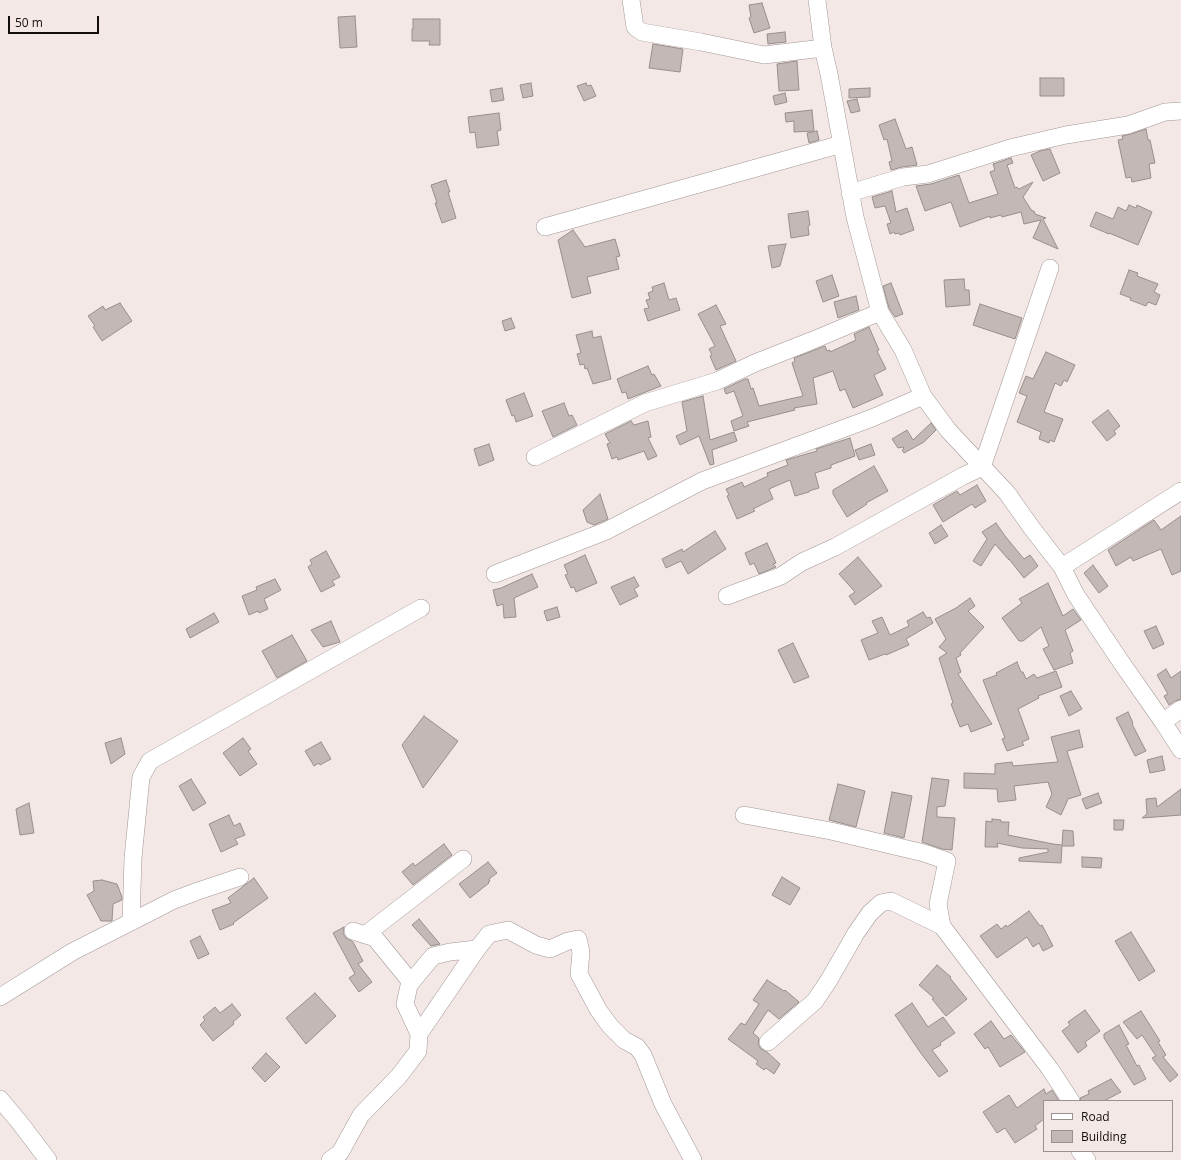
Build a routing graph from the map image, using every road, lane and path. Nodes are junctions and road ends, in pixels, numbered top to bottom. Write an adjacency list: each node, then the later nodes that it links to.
1 (631, 0): 3 (street)
2 (817, 0): 3 (street)
3 (824, 48): 5 (street)
4 (1181, 112): 6 (street)
5 (842, 144): 6 (street); 7 (street)
6 (850, 193): 9 (street)
7 (545, 227)
8 (1050, 268): 12 (street)
9 (880, 312): 10 (street); 11 (street)
10 (923, 396): 12 (street); 15 (street)
11 (535, 456)
12 (982, 467): 14 (street); 16 (street)
13 (1181, 491): 14 (street)
14 (1062, 567): 19 (street)
15 (495, 574)
16 (727, 596)
17 (421, 608): 24 (street)
18 (1181, 709): 19 (street)
19 (1163, 722): 20 (street)
20 (1181, 750)
21 (744, 815): 25 (street)
22 (463, 860): 27 (street)
23 (240, 877): 24 (street)
24 (131, 922): 28 (street)
25 (942, 926): 30 (street); 32 (street)
26 (477, 949): 27 (street); 29 (street); 36 (street)
27 (409, 985): 29 (street)
28 (0, 997)
29 (418, 1034): 35 (street)
30 (768, 1042)
31 (0, 1099): 34 (street)
32 (1070, 1100)
33 (1081, 1152): 37 (street)
34 (48, 1160)
35 (330, 1160)
36 (692, 1160)
37 (1087, 1160)

